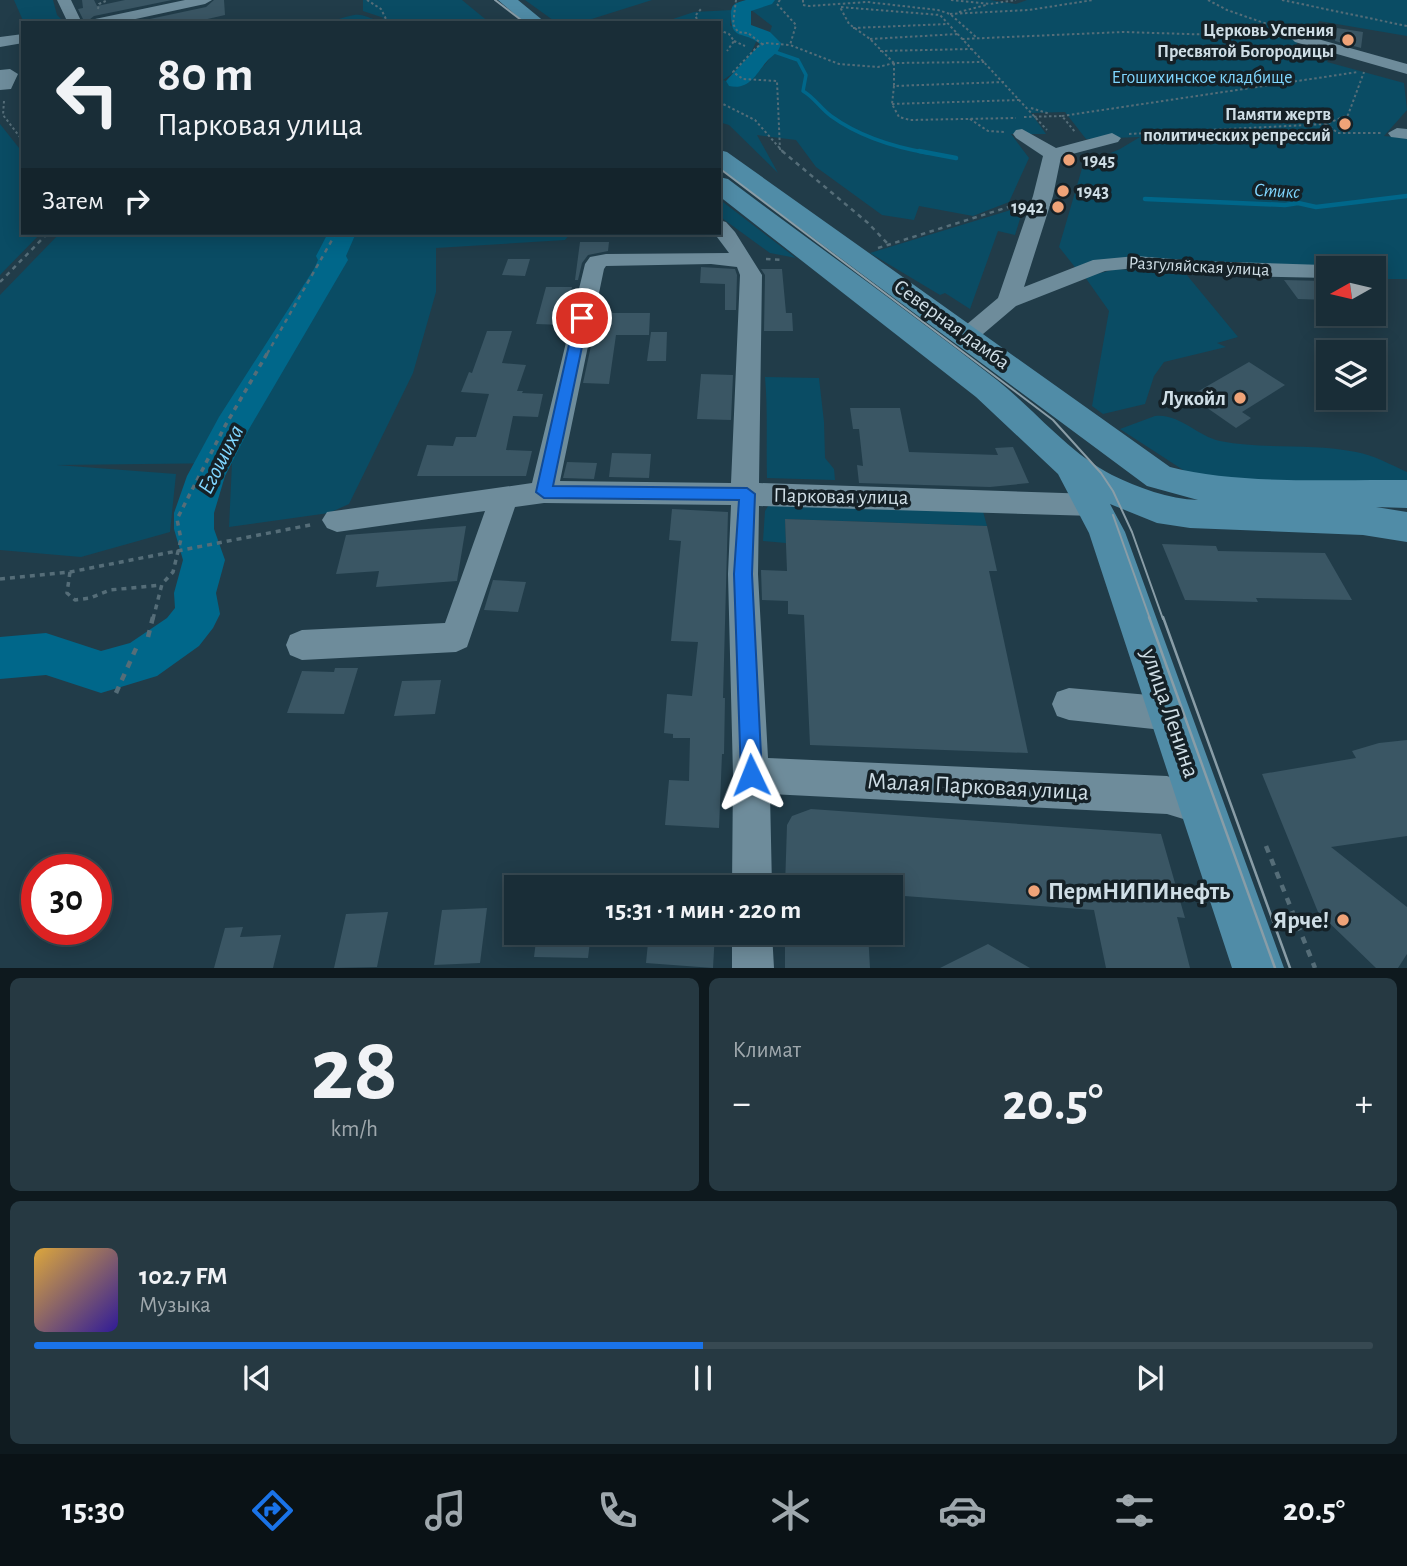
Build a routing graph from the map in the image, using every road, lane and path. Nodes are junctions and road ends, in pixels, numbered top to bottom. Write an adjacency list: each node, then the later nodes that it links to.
1 (64, 0): 21 (street)
2 (108, 0): 15 (path)
3 (184, 0): 22 (street)
4 (205, 0): 23 (street)
5 (367, 0): 24 (path)
6 (736, 0): 39 (path)
7 (780, 0): 40 (path)
8 (803, 0): 16 (path)
9 (855, 0): 16 (path)
10 (951, 0): 17 (path)
11 (1016, 0): 17 (path)
12 (1093, 0): 20 (path)
13 (1208, 0): 33 (path)
14 (1282, 0): 28 (path)
15 (102, 2)
16 (861, 2): 20 (path)
17 (990, 4): 20 (path)
18 (701, 9): 26 (path)
19 (504, 13): 25 (main road)
20 (950, 14): 32 (path)
21 (75, 21)
22 (85, 21)
23 (105, 21)
24 (387, 21)
25 (530, 21)
26 (699, 21)
27 (948, 24): 29 (path); 29 (path); 31 (path)
28 (1407, 26)
29 (853, 28): 36 (path)
30 (721, 31): 37 (path)
31 (958, 34): 35 (path); 36 (path)
32 (976, 37): 33 (path); 35 (path)
33 (1294, 37): 47 (street)
34 (21, 38): 38 (street)
35 (962, 38): 42 (path)
36 (870, 39): 44 (path)
37 (734, 41): 41 (path); 43 (path)
38 (0, 42)
39 (762, 44)
40 (790, 45): 46 (path); 66 (path)
41 (745, 46)
42 (972, 49): 44 (path); 45 (path)
43 (727, 51)
44 (878, 51): 46 (path)
45 (985, 62): 46 (path); 49 (path)
46 (894, 63): 50 (path)
47 (1407, 69)
48 (10, 76): 64 (path)
49 (1004, 82): 50 (path); 51 (path)
50 (894, 86): 53 (path)
51 (1021, 100): 53 (path); 54 (path)
52 (721, 103): 66 (path)
53 (892, 104): 58 (path)
54 (1029, 108): 55 (path); 57 (path)
55 (1055, 116): 56 (path); 57 (path)
56 (1062, 116): 59 (path); 62 (path)
57 (1037, 117): 58 (path); 65 (path)
58 (970, 119): 60 (path)
59 (1326, 124): 61 (path); 63 (path)
60 (1018, 133): 65 (street)
61 (1402, 134)
62 (1065, 136)
63 (1118, 136): 65 (street)
64 (21, 138)
65 (1052, 145): 69 (street)
66 (780, 150): 73 (path)
67 (721, 157): 80 (main road, Северная дамба)
68 (721, 186): 81 (main road, Северная дамба)
69 (1043, 196): 73 (path); 79 (street)
70 (721, 228): 75 (street)
71 (46, 235): 78 (path)
72 (335, 235): 91 (path)
73 (889, 245): 74 (path)
74 (876, 249)
75 (743, 261): 76 (path); 82 (street); 83 (street)
76 (793, 261)
77 (1316, 271): 79 (street, Разгуляйская улица)
78 (0, 282)
79 (1008, 300): 80 (street, Разгуляйская улица)
80 (968, 335): 84 (main road, Северная дамба)
81 (1070, 465): 86 (main road, улица Ленина); 88 (main road)
82 (544, 492): 83 (street, Парковая улица); 85 (street, Парковая улица)
83 (747, 494): 86 (street, Парковая улица); 98 (street)
84 (1407, 494)
85 (505, 497): 87 (street, Парковая улица); 94 (street)
86 (1094, 505): 97 (main road, улица Ленина)
87 (337, 520): 89 (path)
88 (1407, 527)
89 (70, 572): 90 (path); 91 (path)
90 (0, 579)
91 (162, 584): 92 (path)
92 (148, 637)
93 (138, 644): 95 (path)
94 (302, 645)
95 (116, 693)
96 (1069, 704): 97 (street)
97 (1172, 714): 99 (main road, улица Ленина)
98 (751, 775): 99 (street, Малая Парковая улица); 101 (street)
99 (1203, 806): 104 (main road, улица Ленина)
100 (1266, 846): 105 (path)
101 (752, 875)
102 (752, 945): 103 (street)
103 (753, 968)
104 (1258, 968)
105 (1315, 968)

